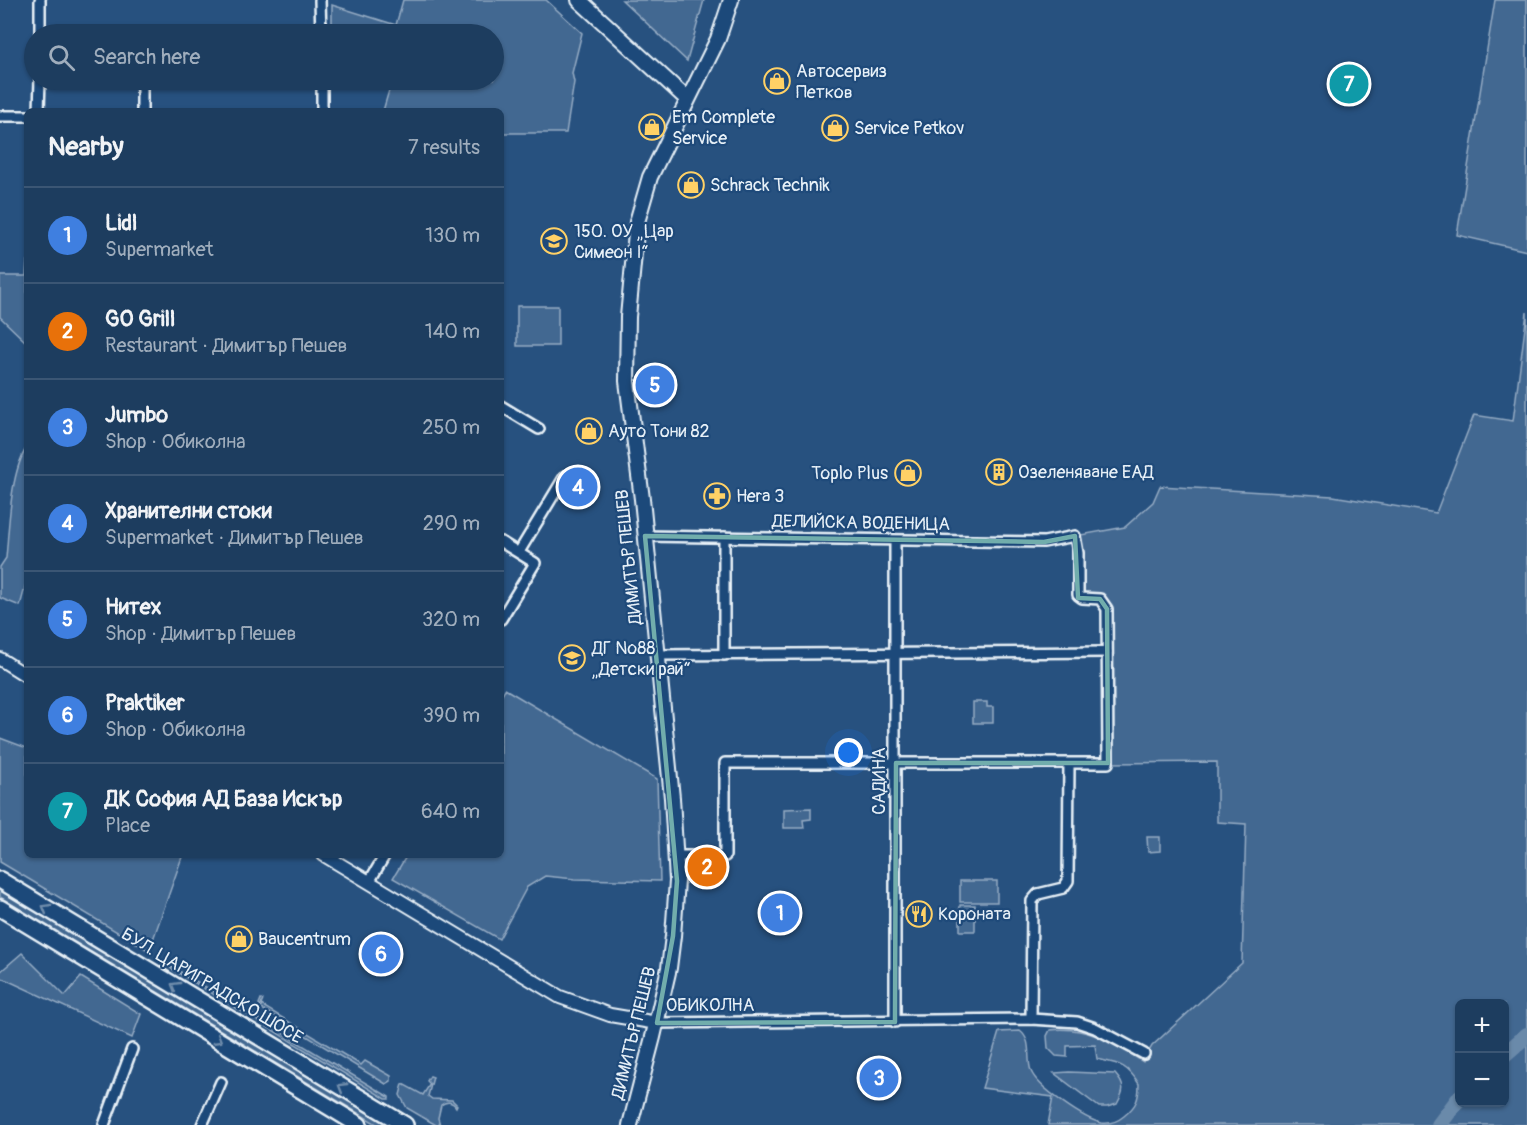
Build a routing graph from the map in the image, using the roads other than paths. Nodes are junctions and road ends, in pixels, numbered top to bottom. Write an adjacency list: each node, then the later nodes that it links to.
1 (40, 0): 5 (street)
2 (320, 0): 6 (street)
3 (579, 0): 10 (main road)
4 (731, 0): 10 (main road, ДИМИТЪР ПЕШЕВ)
5 (40, 24)
6 (321, 24)
7 (40, 90): 11 (street)
8 (142, 90): 12 (street)
9 (322, 90): 13 (street)
10 (687, 99): 19 (main road, ДИМИТЪР ПЕШЕВ)
11 (39, 108)
12 (142, 108)
13 (322, 108)
14 (0, 116): 15 (street)
15 (24, 116)
16 (504, 408): 17 (street)
17 (539, 429)
18 (565, 476): 23 (street)
19 (645, 536): 20 (street, ДЕЛИЙСКА ВОДЕНИЦА); 27 (main road, ДИМИТЪР ПЕШЕВ)
20 (724, 537): 21 (street, ДЕЛИЙСКА ВОДЕНИЦА); 28 (street)
21 (895, 541): 25 (street, ДЕЛИЙСКА ВОДЕНИЦА); 26 (street, САДИНА)
22 (504, 544): 23 (street)
23 (519, 552): 24 (street)
24 (504, 614)
25 (1107, 652): 26 (street); 32 (street)
26 (896, 654): 28 (street); 31 (street, САДИНА)
27 (657, 655): 28 (street); 33 (main road, ДИМИТЪР ПЕШЕВ)
28 (724, 655)
29 (0, 659): 30 (street)
30 (24, 674)
31 (896, 763): 32 (street); 33 (street); 40 (street, САДИНА)
32 (1069, 764): 39 (street)
33 (676, 856): 41 (main road, ДИМИТЪР ПЕШЕВ)
34 (329, 858): 37 (street, ОБИКОЛНА)
35 (382, 858): 37 (street)
36 (0, 880): 48 (highway, БУЛ. ЦАРИГРАДСКО ШОСЕ, one-way to 36)
37 (369, 882): 41 (street, ОБИКОЛНА)
38 (0, 908): 47 (highway, one-way to 47)
39 (1031, 1020): 40 (street, ОБИКОЛНА); 43 (street, ОБИКОЛНА)
40 (896, 1022): 41 (street, ОБИКОЛНА)
41 (657, 1023): 49 (main road, ДИМИТЪР ПЕШЕВ)
42 (132, 1049): 45 (street)
43 (1144, 1054)
44 (221, 1082): 46 (street)
45 (104, 1125)
46 (202, 1125)
47 (359, 1125)
48 (405, 1125)
49 (630, 1125)

